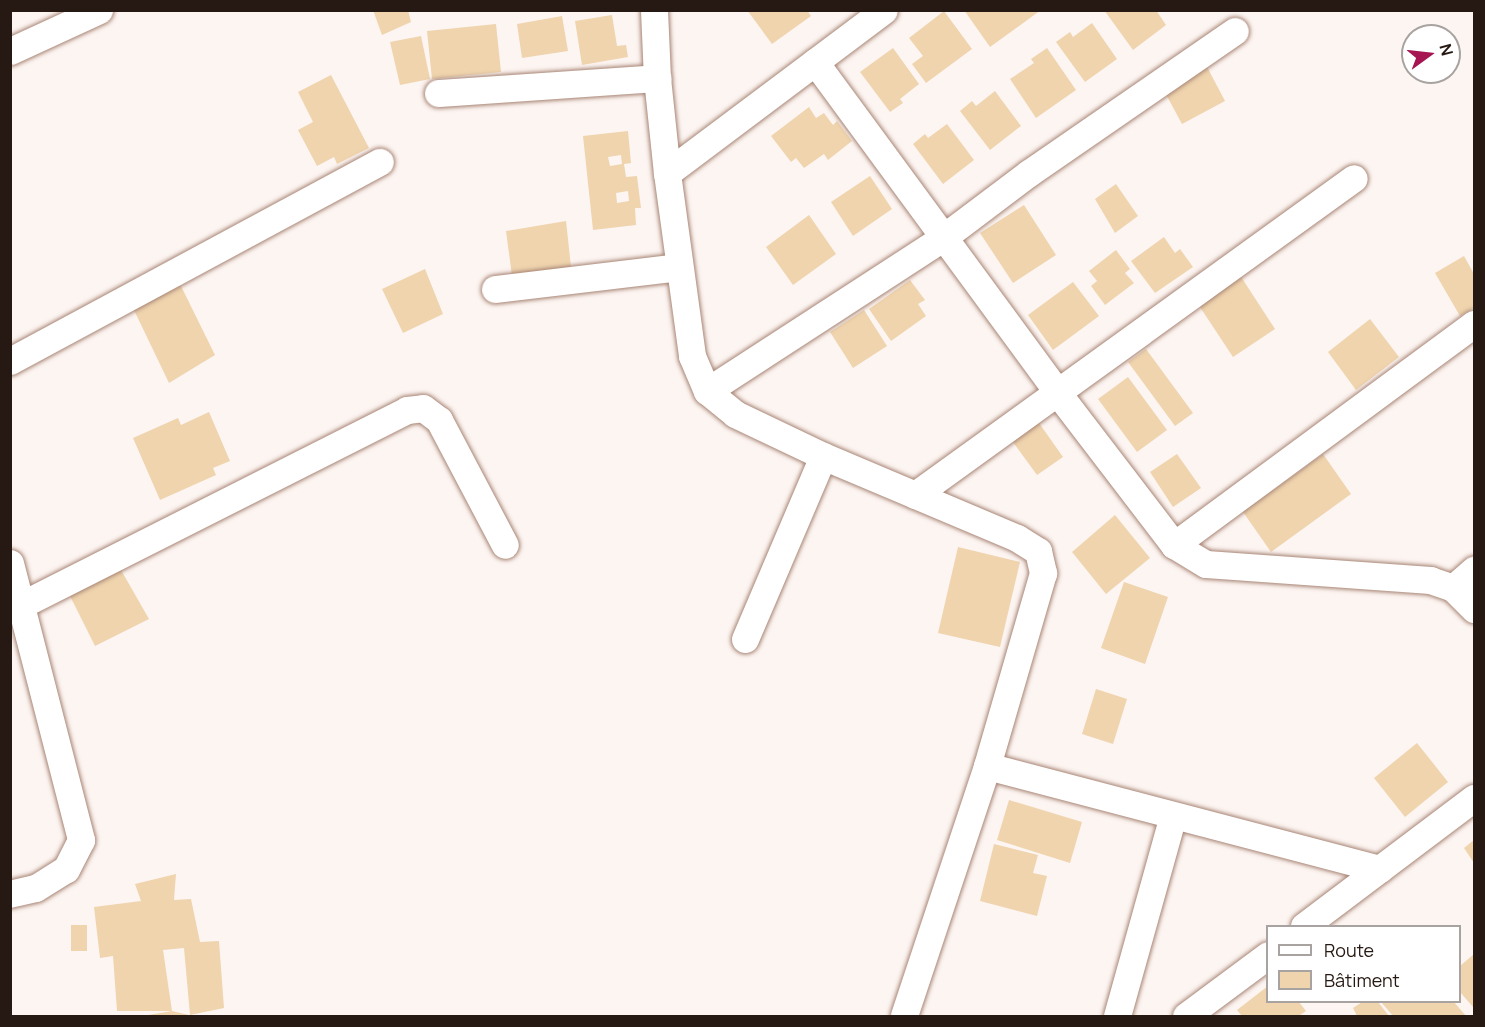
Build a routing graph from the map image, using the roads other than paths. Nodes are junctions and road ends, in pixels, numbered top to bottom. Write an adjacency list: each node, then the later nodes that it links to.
1 (99, 10): 5 (street)
2 (654, 10): 7 (street)
3 (884, 10): 6 (street)
4 (1235, 31): 12 (street)
5 (10, 51)
6 (815, 62): 10 (street); 12 (street)
7 (657, 78): 8 (street); 10 (street)
8 (438, 93)
9 (380, 162): 16 (street)
10 (667, 173): 13 (street)
11 (1354, 178): 18 (street)
12 (944, 237): 17 (street); 18 (street)
13 (680, 267): 14 (street); 17 (street)
14 (495, 289)
15 (1474, 324): 22 (street)
16 (10, 361)
17 (707, 391): 19 (street)
18 (1057, 392): 20 (street); 22 (street)
19 (823, 456): 20 (street); 28 (street)
20 (915, 495): 29 (street)
21 (505, 545): 26 (street)
22 (1174, 545): 25 (street)
23 (10, 563): 26 (street)
24 (1474, 570): 25 (street)
25 (1453, 588): 27 (street)
26 (21, 605): 33 (street)
27 (1474, 609)
28 (746, 639)
29 (987, 766): 31 (street); 36 (street)
30 (1474, 798): 32 (street)
31 (1173, 816): 32 (street); 37 (street)
32 (1380, 869): 34 (street)
33 (10, 894)
34 (1308, 925)
35 (1266, 957): 38 (street)
36 (904, 1017)
37 (1117, 1017)
38 (1186, 1017)

